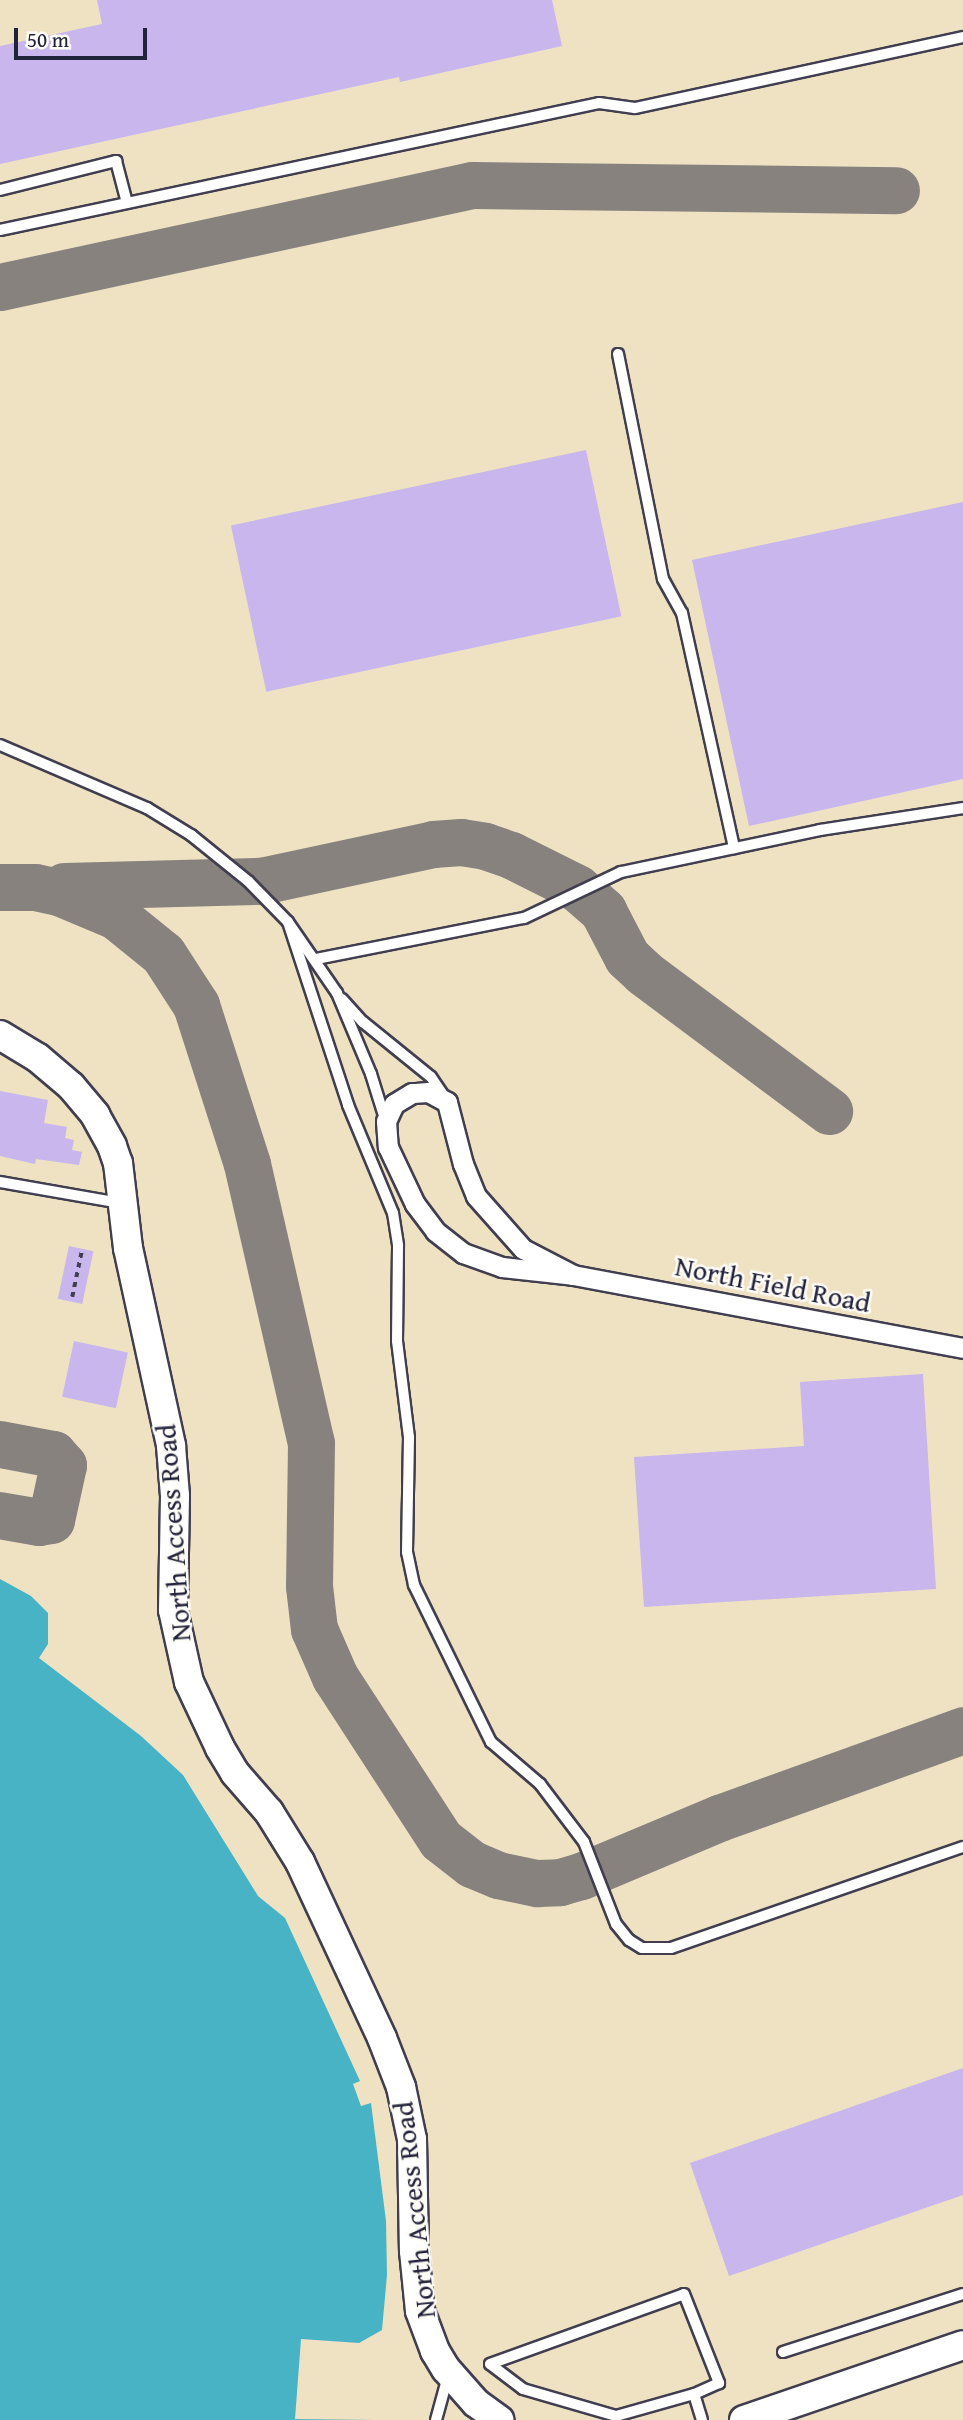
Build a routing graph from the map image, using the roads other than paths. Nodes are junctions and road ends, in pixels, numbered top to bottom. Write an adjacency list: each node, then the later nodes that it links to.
1 (963, 37): 3 (lane)
2 (0, 190): 3 (lane)
3 (127, 203): 4 (lane)
4 (0, 230)
5 (618, 354): 8 (lane)
6 (0, 745): 9 (lane)
7 (963, 808): 8 (lane)
8 (734, 848): 10 (lane)
9 (288, 922): 10 (lane); 19 (lane)
10 (316, 960): 11 (lane)
11 (337, 993): 13 (lane); 14 (lane)
12 (0, 1035): 16 (street, North Access Road)
13 (447, 1102): 14 (street); 17 (street, North Field Road)
14 (386, 1121): 17 (street, North Field Road)
15 (0, 1182): 16 (lane)
16 (121, 1203): 23 (street, North Access Road)
17 (573, 1275): 18 (street, North Field Road)
18 (963, 1348)
19 (963, 1847)
20 (963, 2294): 22 (lane)
21 (963, 2345): 28 (street)
22 (783, 2352)
23 (449, 2372): 25 (lane); 26 (street, North Access Road)
24 (694, 2394): 24 (lane); 27 (lane)
25 (436, 2420)
26 (499, 2420)
27 (702, 2420)
28 (744, 2420)

